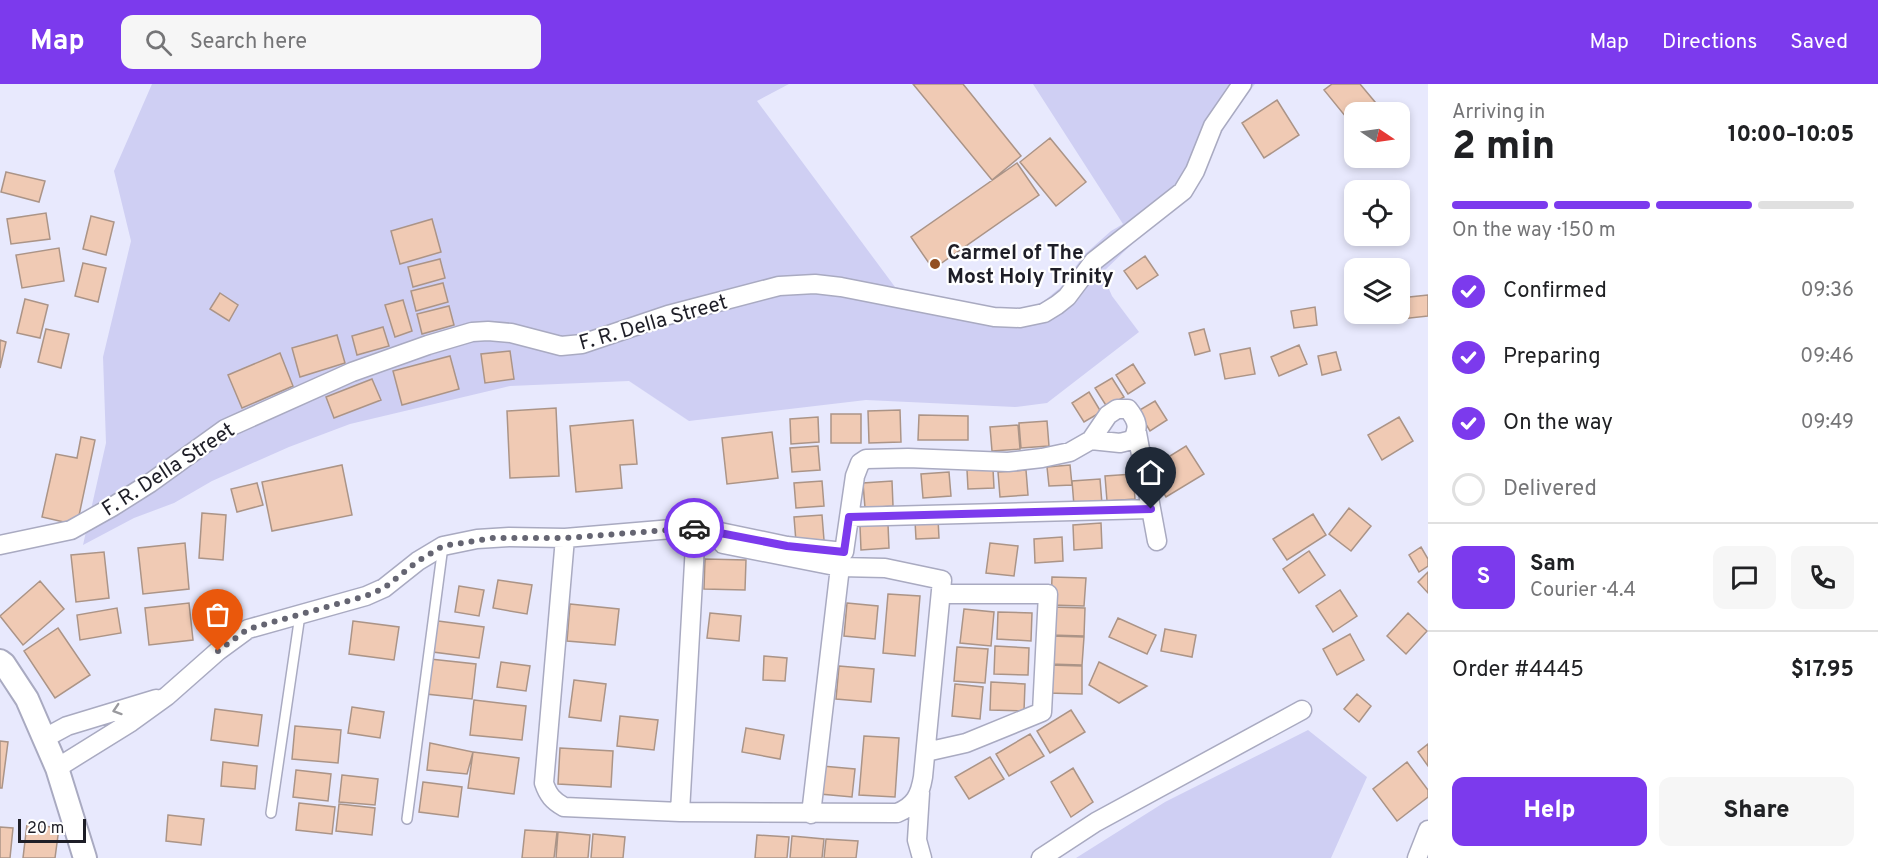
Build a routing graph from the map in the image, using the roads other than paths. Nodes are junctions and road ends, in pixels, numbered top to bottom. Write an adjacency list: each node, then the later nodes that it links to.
1 (1242, 84): 9 (street, F. R. Della Street)
2 (1137, 433): 3 (street); 3 (street); 4 (street)
3 (1091, 440): 5 (street)
4 (1151, 509): 5 (street); 8 (street)
5 (849, 517): 6 (street)
6 (696, 532): 7 (street); 11 (street); 21 (street)
7 (565, 538): 10 (street); 21 (street)
8 (1157, 541)
9 (0, 545)
10 (443, 546): 13 (street); 24 (lane)
11 (840, 567): 12 (street); 23 (street)
12 (941, 594): 18 (street); 18 (street)
13 (300, 615): 15 (street); 22 (lane)
14 (0, 661): 17 (street)
15 (167, 696): 17 (street, one-way to 17); 19 (street)
16 (1302, 710): 28 (street)
17 (43, 739): 19 (street)
18 (926, 752): 20 (street)
19 (57, 768): 26 (street)
20 (920, 791): 23 (street); 27 (street)
21 (680, 812): 23 (street)
22 (271, 813)
23 (812, 814)
24 (407, 819)
25 (1428, 830): 29 (street)
26 (85, 858)
27 (922, 858)
28 (1041, 858)
29 (1417, 858)

